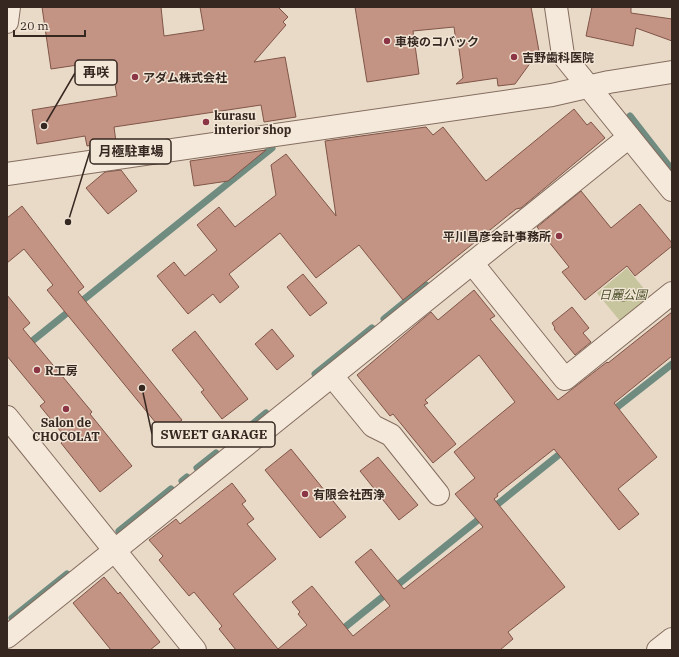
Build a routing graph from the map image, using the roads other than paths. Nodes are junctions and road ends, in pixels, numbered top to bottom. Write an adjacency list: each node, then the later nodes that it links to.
1 (10, 7): 3 (street)
2 (556, 7): 5 (street)
3 (7, 22)
4 (672, 72): 5 (street)
5 (588, 86): 6 (street); 7 (street)
6 (629, 137): 8 (street); 9 (street)
7 (7, 174)
8 (672, 190)
9 (472, 263): 10 (street); 11 (street)
10 (672, 293)
11 (332, 376): 13 (street); 14 (street)
12 (7, 417): 14 (street)
13 (438, 494)
14 (115, 551): 15 (street); 17 (street)
15 (7, 638)
16 (672, 639): 18 (street)
17 (195, 650)
18 (658, 650)

